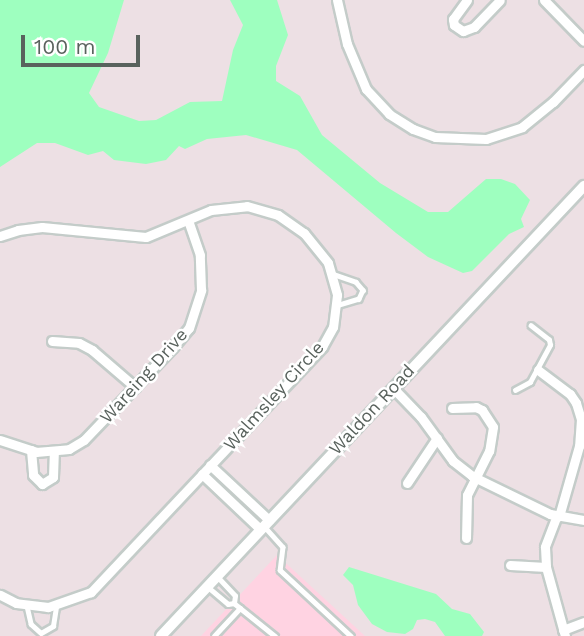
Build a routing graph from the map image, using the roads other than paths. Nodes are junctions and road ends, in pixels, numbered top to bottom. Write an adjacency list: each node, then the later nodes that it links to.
1 (337, 0): 6 (street)
2 (467, 0): 3 (street)
3 (499, 0)
4 (544, 0): 5 (street)
5 (584, 41)
6 (584, 70)
7 (584, 186): 16 (street, Waldon Road)
8 (188, 221): 9 (street, Walmsley Circle); 10 (street, Walmsley Circle); 15 (street, Wareing Drive)
9 (0, 236)
10 (332, 274): 11 (street, Walmsley Circle); 11 (lane)
11 (336, 306): 24 (street, Walmsley Circle)
12 (531, 326): 14 (lane)
13 (52, 341): 15 (street)
14 (538, 370): 17 (lane); 18 (street)
15 (135, 387): 23 (street, Wareing Drive)
16 (393, 388): 20 (street); 30 (street, Waldon Road)
17 (515, 390)
18 (580, 400): 28 (street)
19 (452, 408): 26 (street)
20 (437, 438): 26 (street); 27 (street)
21 (0, 440): 22 (street, Wareing Drive)
22 (32, 450): 23 (street, Wareing Drive); 23 (street)
23 (54, 452)
24 (210, 465): 25 (street, Walmsley Circle); 30 (street, Walmsley Circle)
25 (202, 474): 30 (street); 39 (street, Walmsley Circle)
26 (475, 478): 28 (street); 31 (street)
27 (407, 483)
28 (558, 516): 29 (street); 33 (street)
29 (584, 520)
30 (264, 525): 34 (street, Waldon Road); 46 (lane)
31 (466, 538)
32 (510, 565): 33 (street)
33 (546, 567): 42 (street)
34 (216, 577): 35 (street, Waldon Road); 37 (lane)
35 (207, 587): 37 (lane); 43 (street, Waldon Road)
36 (0, 595): 38 (street, Walmsley Circle)
37 (233, 603): 40 (lane)
38 (27, 606): 39 (street, Walmsley Circle); 39 (lane)
39 (56, 606)
40 (240, 608): 44 (lane); 45 (lane)
41 (584, 622): 42 (street)
42 (564, 633)
43 (161, 636)
44 (214, 636)
45 (275, 636)
46 (351, 636)

